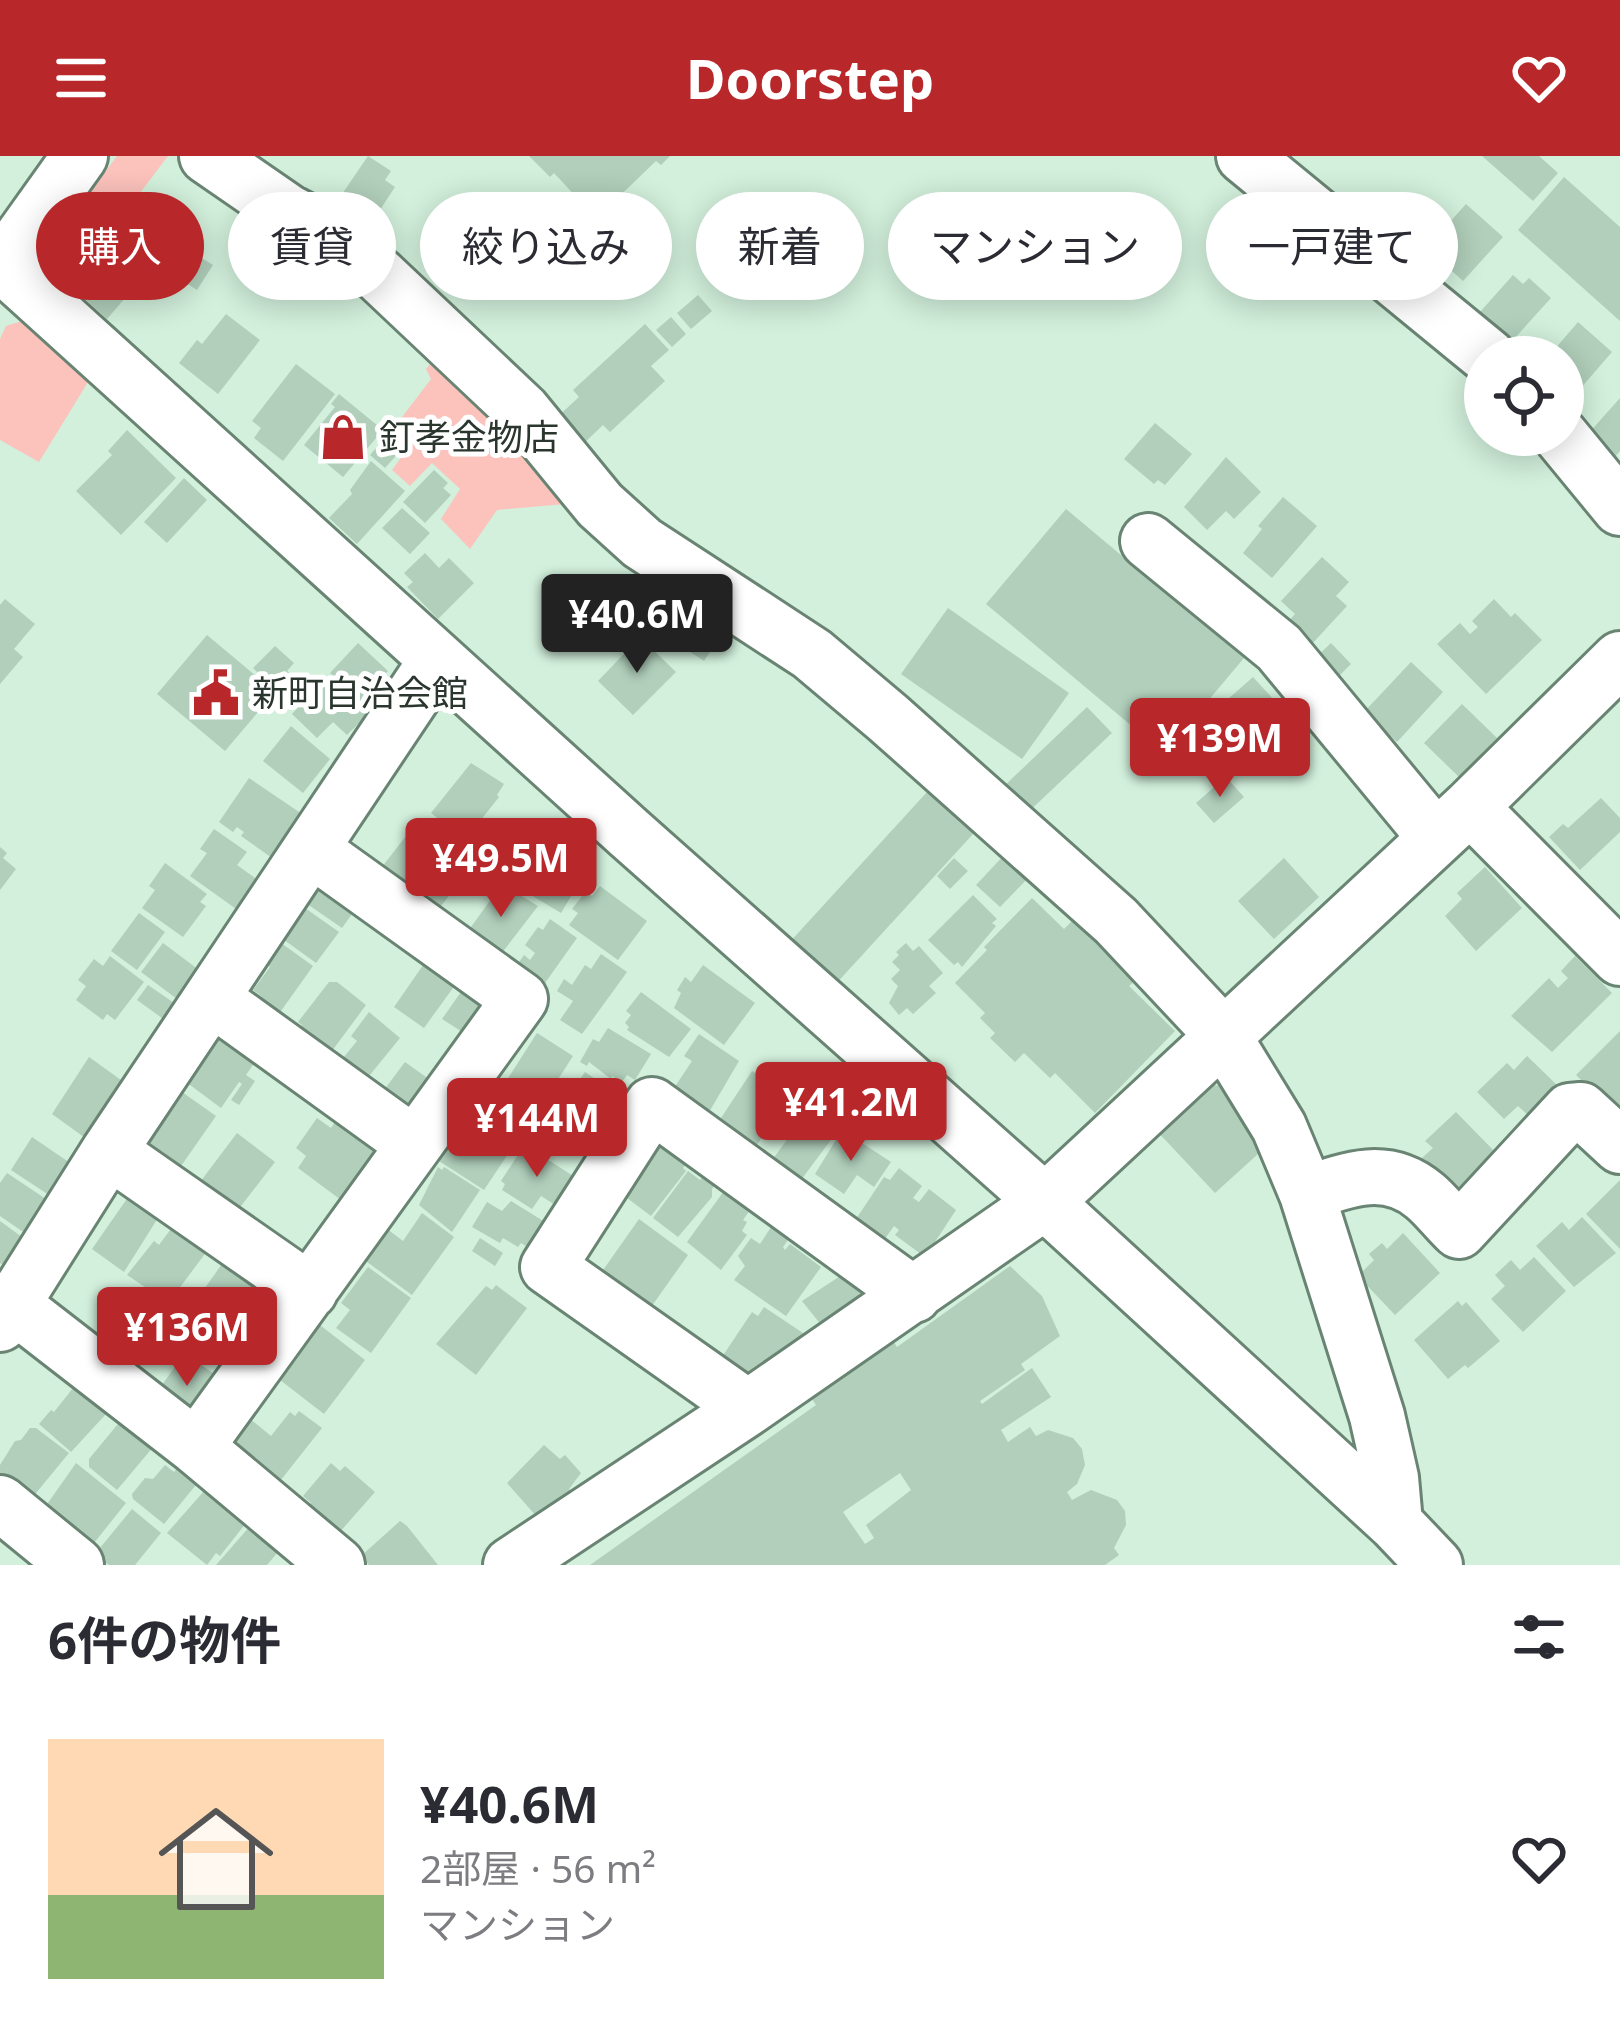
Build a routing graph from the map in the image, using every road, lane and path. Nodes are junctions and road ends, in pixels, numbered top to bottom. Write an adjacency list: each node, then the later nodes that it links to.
1 (80, 156): 4 (street)
2 (207, 156): 15 (street)
3 (1244, 156): 5 (street)
4 (1, 265): 9 (street)
5 (1464, 336)
6 (1577, 456): 7 (street)
7 (1620, 508)
8 (1148, 541): 11 (street)
9 (437, 660): 12 (street); 20 (street)
10 (1618, 667): 11 (street)
11 (1453, 823): 13 (street); 15 (street)
12 (311, 849): 14 (street); 16 (street)
13 (1620, 958)
14 (213, 999): 16 (street); 18 (street)
15 (1222, 1034): 19 (street); 20 (street)
16 (414, 1144): 21 (street)
17 (1620, 1146): 19 (street)
18 (109, 1151): 21 (street); 23 (street)
19 (1307, 1194): 27 (street)
20 (1045, 1202): 22 (street); 27 (street)
21 (310, 1291): 25 (street)
22 (914, 1295): 24 (street); 24 (street)
23 (6, 1314): 25 (street)
24 (748, 1408): 30 (street)
25 (196, 1447): 29 (street)
26 (0, 1503): 28 (street)
27 (1395, 1523): 31 (street)
28 (76, 1565)
29 (338, 1565)
30 (512, 1565)
31 (1435, 1565)

